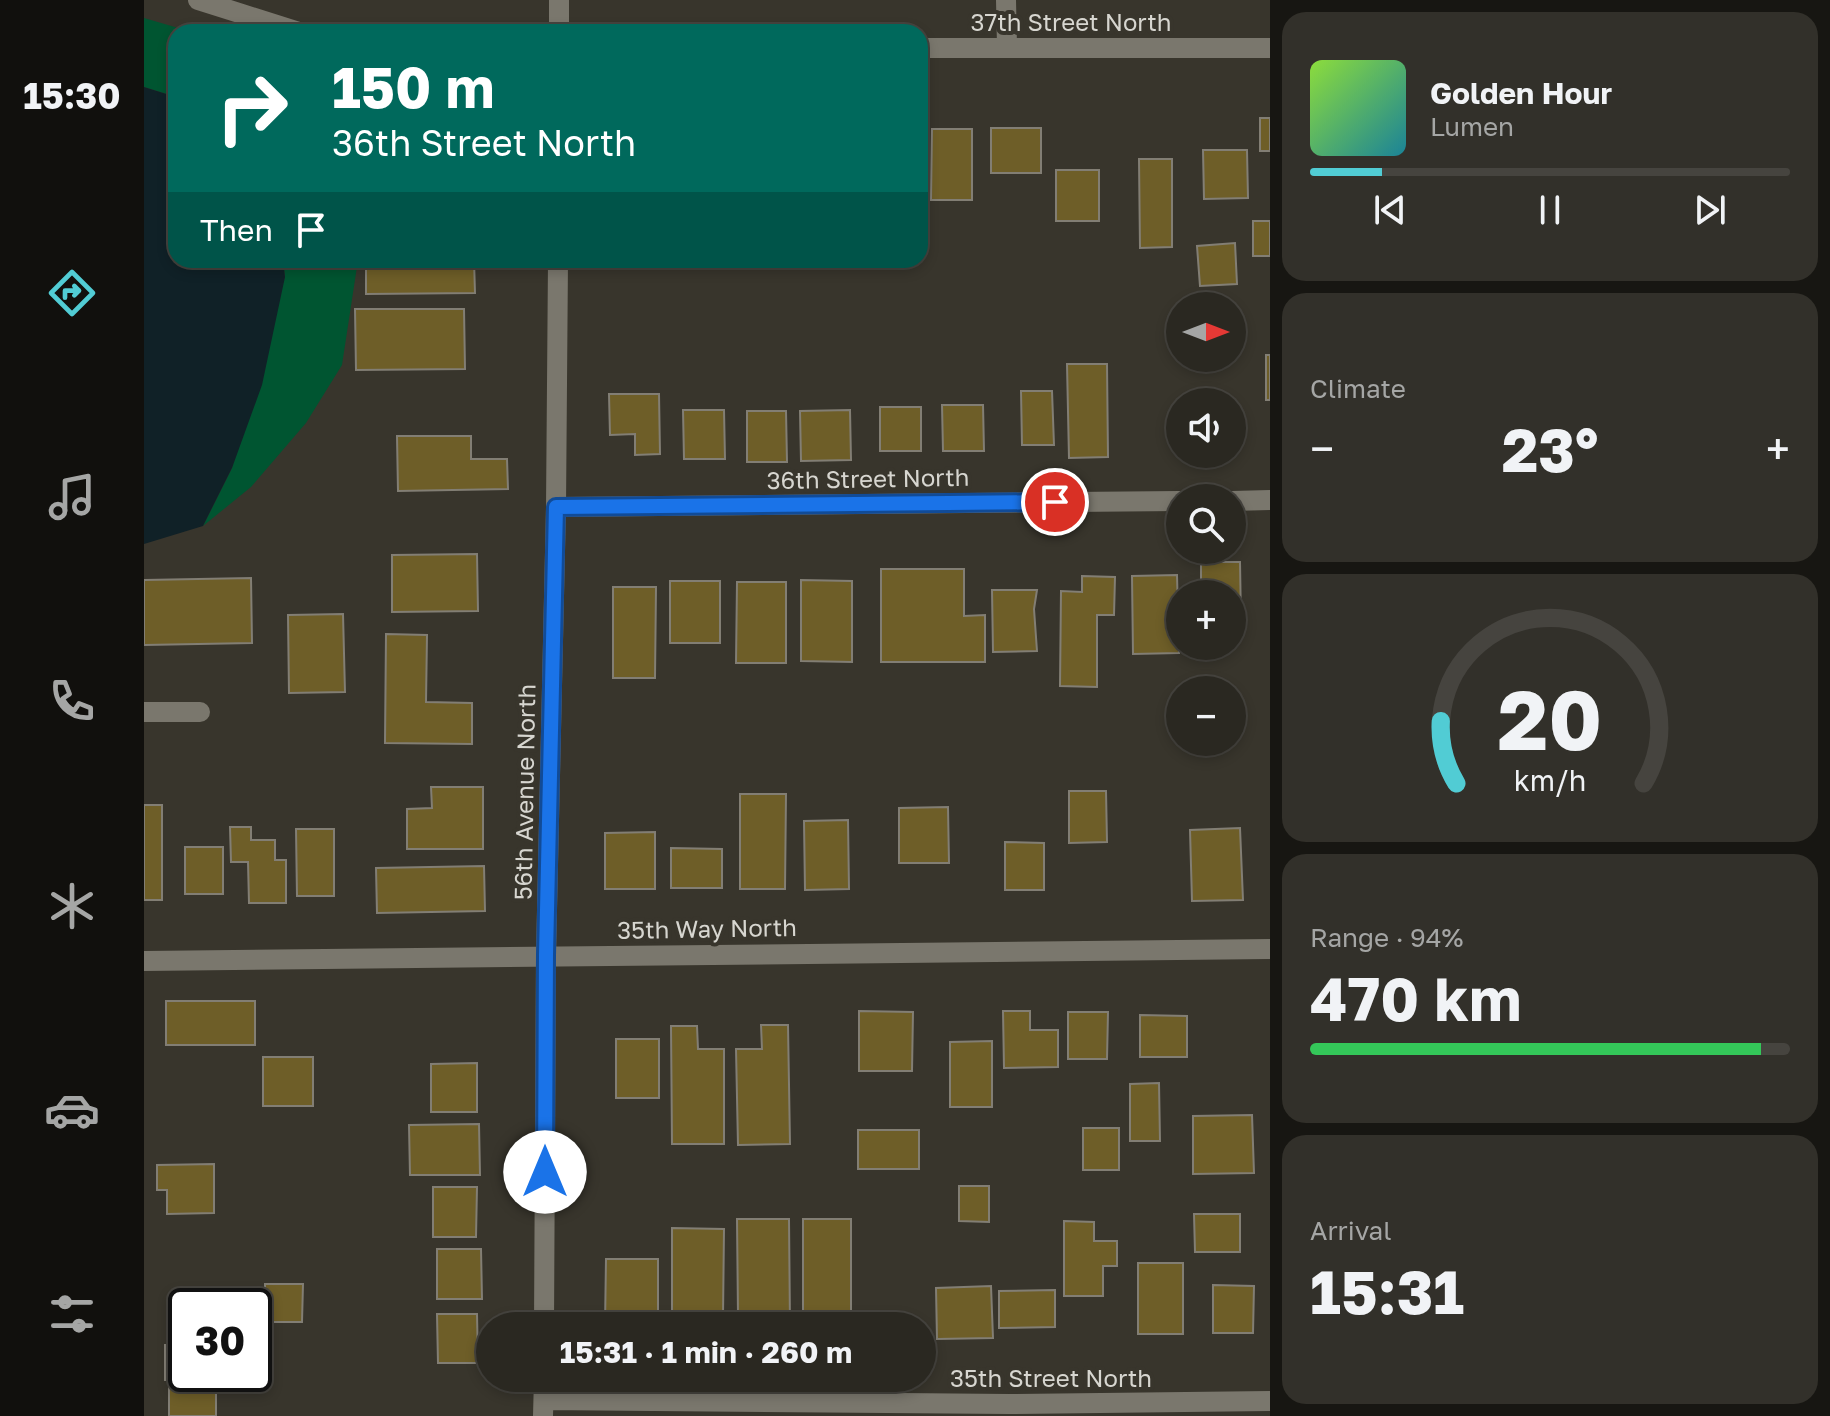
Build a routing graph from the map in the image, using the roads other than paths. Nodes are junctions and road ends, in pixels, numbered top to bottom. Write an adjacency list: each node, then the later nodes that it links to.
1 (198, 0): 4 (street)
2 (559, 0): 5 (street)
3 (1006, 0): 6 (street)
4 (274, 24)
5 (559, 24)
6 (1007, 46): 7 (street, 37th Street North); 8 (street, 37th Street North)
7 (928, 48)
8 (1270, 48)
9 (558, 268): 13 (street, 56th Avenue North)
10 (1270, 500): 12 (street)
11 (1166, 501): 13 (street, 36th Street North)
12 (1246, 501)
13 (556, 507): 17 (street, 56th Avenue North)
14 (144, 712): 15 (street)
15 (200, 712)
16 (1270, 949): 17 (street, 35th Way North)
17 (546, 955): 18 (street, 35th Way North); 19 (street, 56th Avenue North)
18 (144, 961)
19 (544, 1312)
20 (1270, 1401): 21 (street, 35th Street North)
21 (543, 1408)

